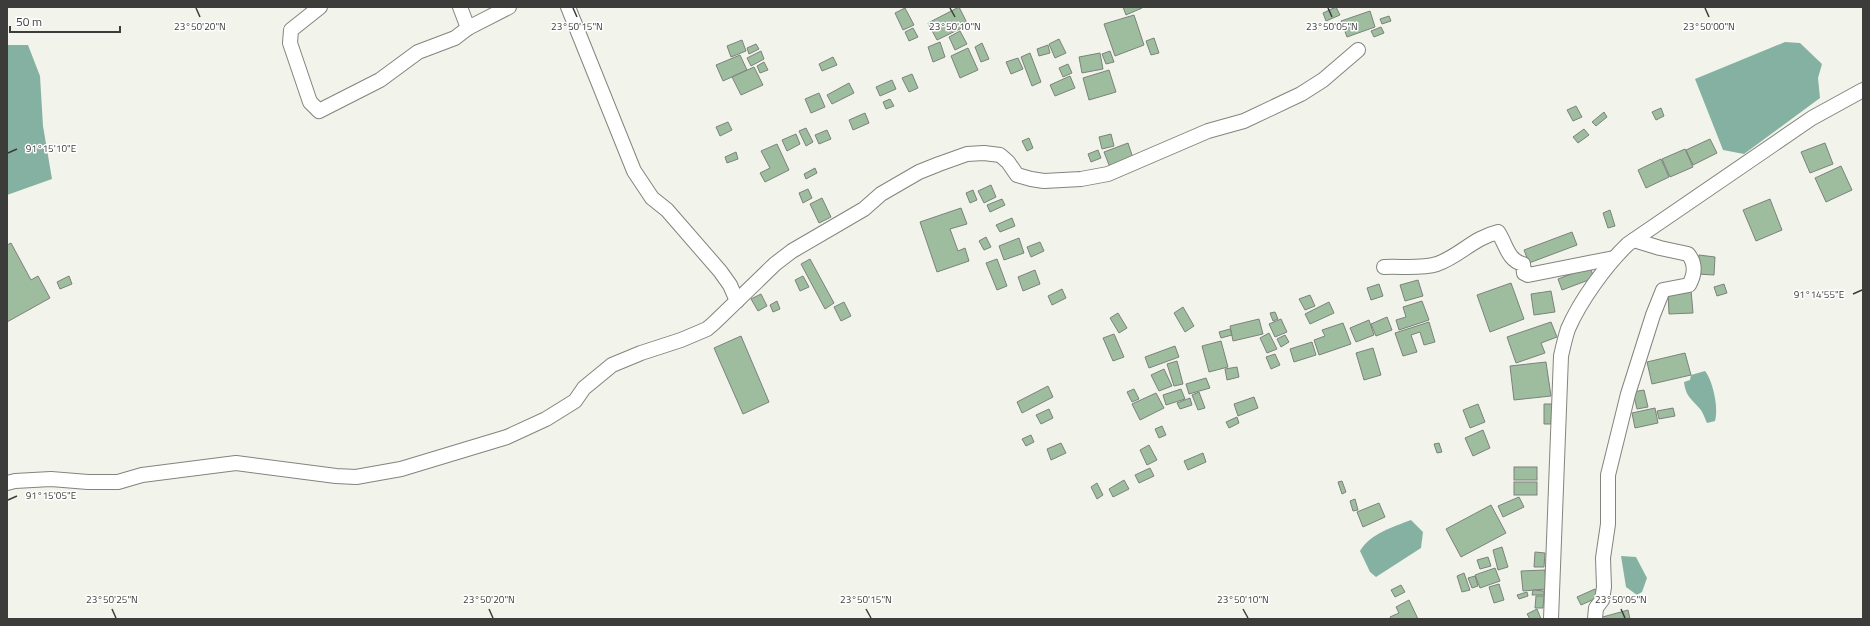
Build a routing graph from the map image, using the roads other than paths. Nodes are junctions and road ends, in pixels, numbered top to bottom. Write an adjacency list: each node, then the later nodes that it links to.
1 (320, 7): 5 (street)
2 (460, 7): 5 (street)
3 (509, 7): 5 (street)
4 (568, 7): 11 (street)
5 (468, 28)
6 (1358, 50): 11 (street)
7 (1863, 90): 8 (street)
8 (1634, 240): 9 (street); 14 (street)
9 (1614, 258): 10 (street); 13 (street)
10 (1384, 267)
11 (737, 301): 12 (street)
12 (7, 483)
13 (1551, 619)
14 (1595, 619)

